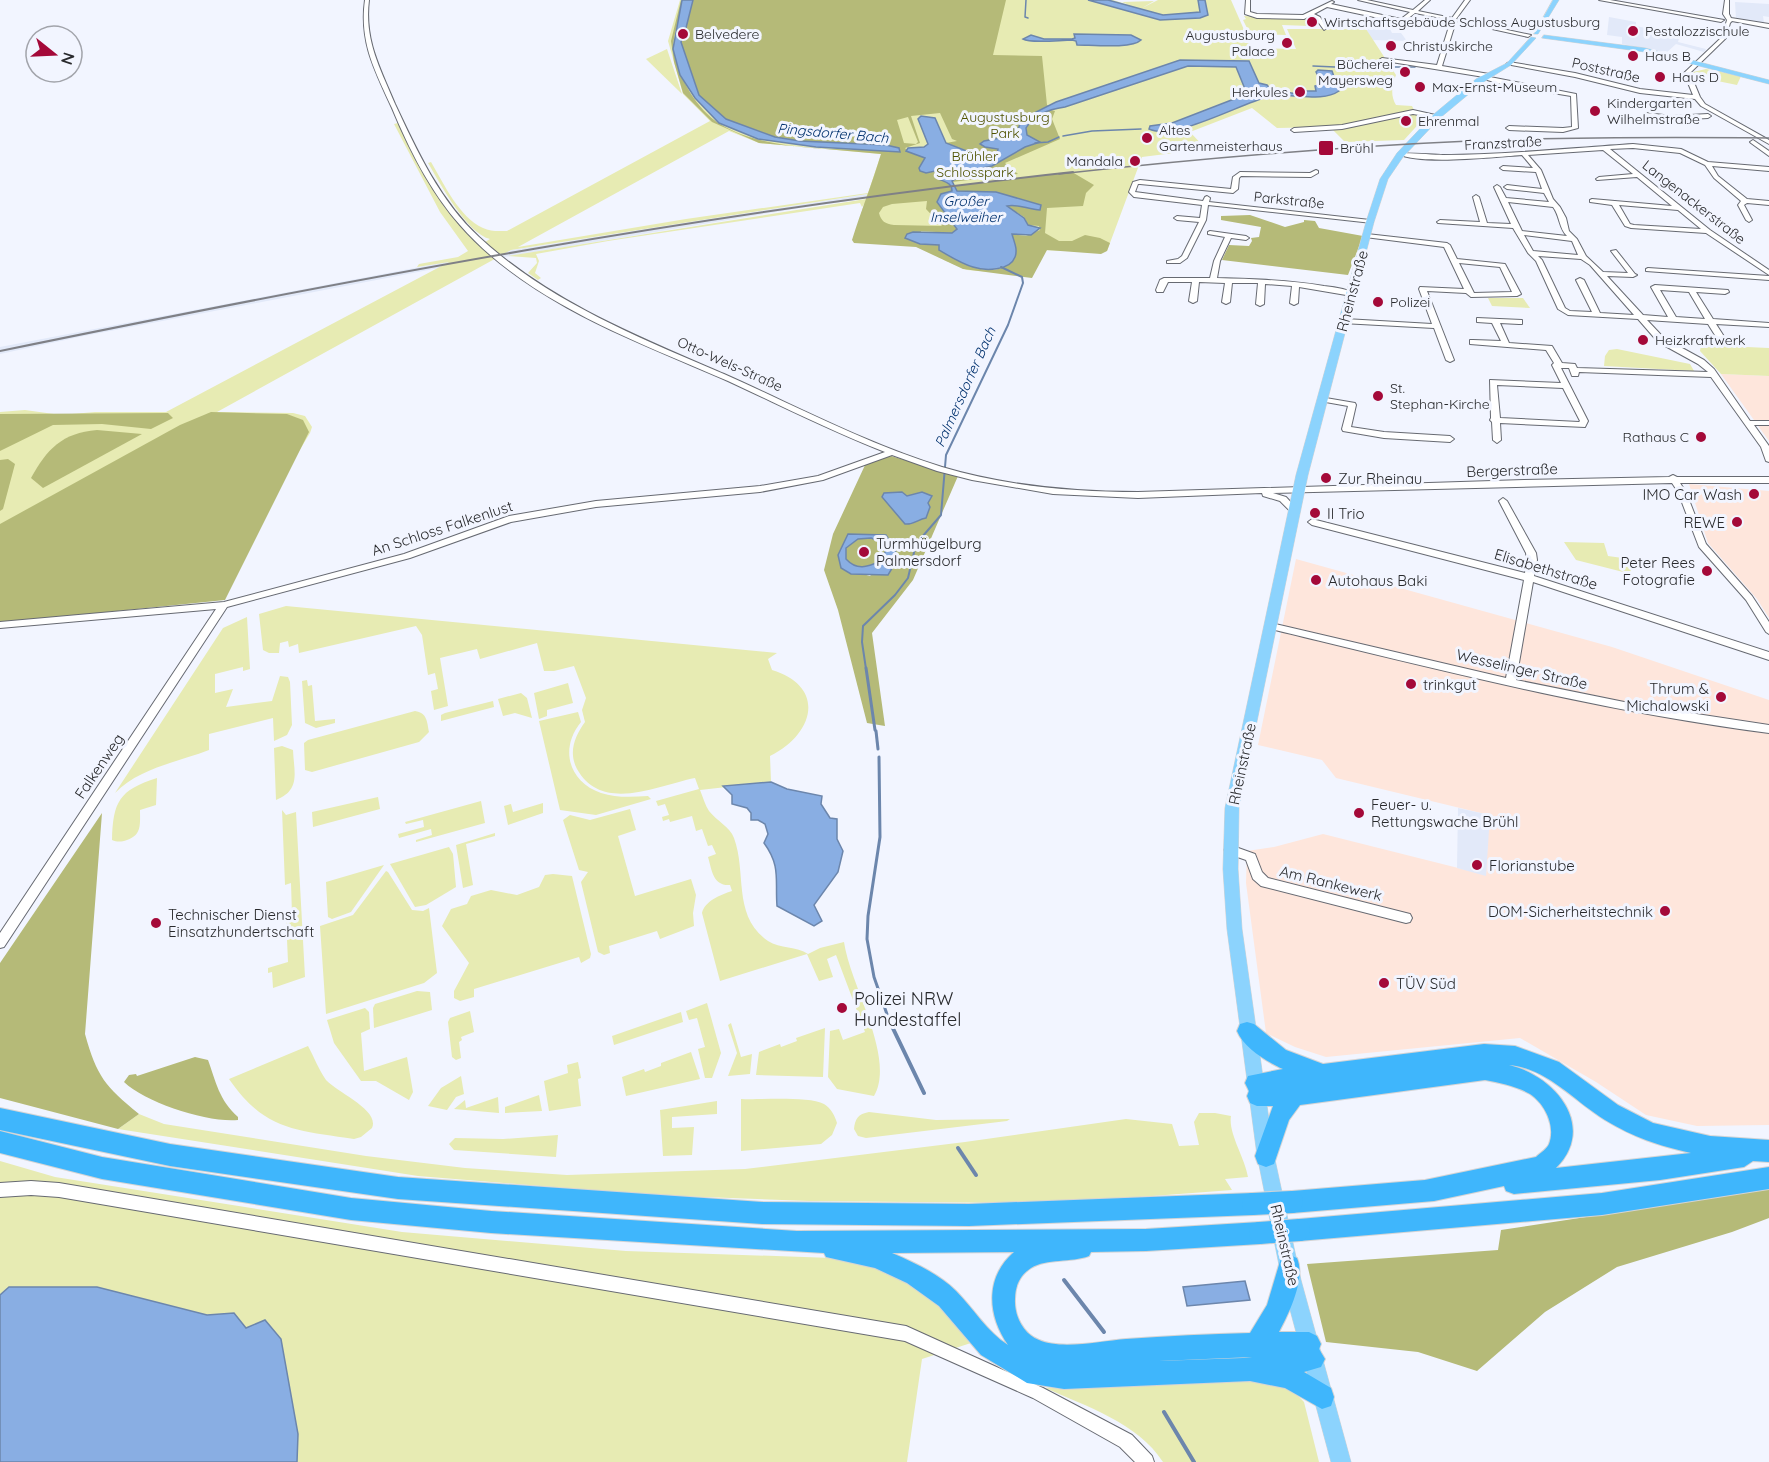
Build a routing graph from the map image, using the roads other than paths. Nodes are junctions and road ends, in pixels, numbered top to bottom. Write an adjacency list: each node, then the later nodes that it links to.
1 (367, 0): 126 (street, Otto-Wels-Straße)
2 (1248, 0): 12 (street)
3 (1334, 0): 10 (street)
4 (1360, 0): 11 (street)
5 (1428, 0): 11 (street)
6 (1468, 0): 14 (street)
7 (1556, 0): 17 (main road, Rheinstraße)
8 (1601, 0): 13 (street)
9 (1726, 0): 13 (street)
10 (1327, 5): 11 (street); 12 (street)
11 (1414, 12): 14 (street)
12 (1311, 14): 16 (street)
13 (1726, 19): 15 (street); 18 (street)
14 (1454, 20): 17 (street); 23 (street)
15 (1769, 26)
16 (1324, 28)
17 (1535, 36): 19 (main road); 22 (main road, Rheinstraße)
18 (1705, 56): 21 (street); 24 (main road)
19 (1674, 57): 21 (main road); 25 (main road)
20 (1382, 60): 23 (street)
21 (1697, 63): 24 (main road); 25 (street)
22 (1509, 64): 26 (main road, Rheinstraße); 28 (street, Poststraße)
23 (1439, 67): 26 (street)
24 (1721, 69): 25 (main road); 27 (main road)
25 (1688, 70): 28 (street)
26 (1487, 77): 31 (main road, Rheinstraße); 33 (street)
27 (1769, 82)
28 (1696, 97): 29 (street)
29 (1703, 105): 32 (street); 37 (street)
30 (1646, 115): 32 (street)
31 (1437, 116): 34 (street); 39 (main road, Rheinstraße)
32 (1708, 116): 35 (street)
33 (1509, 128)
34 (1294, 130)
35 (1735, 130)
36 (1753, 142): 40 (street)
37 (1769, 142)
38 (1605, 148): 41 (street, Franzstraße); 42 (street, Franzstraße); 47 (street, Langenackerstraße)
39 (1401, 154): 41 (street, Franzstraße); 65 (main road, Rheinstraße)
40 (1769, 154)
41 (1525, 155): 45 (street)
42 (1707, 164): 44 (street); 55 (street)
43 (1503, 168): 45 (street)
44 (1769, 169)
45 (1538, 170): 52 (street)
46 (1316, 172): 51 (street)
47 (1640, 175): 48 (street); 61 (street, Langenackerstraße)
48 (1599, 179)
49 (1497, 187): 56 (street)
50 (1507, 187): 52 (street)
51 (1208, 189): 59 (street); 59 (street, Parkstraße)
52 (1545, 190): 60 (street)
53 (1476, 197): 67 (street)
54 (1592, 201): 57 (street)
55 (1745, 201): 58 (street); 64 (street)
56 (1504, 202): 60 (street); 69 (street)
57 (1614, 202): 61 (street); 68 (street)
58 (1769, 203)
59 (1205, 204): 63 (street); 65 (street, Parkstraße)
60 (1555, 205): 74 (street)
61 (1680, 208): 68 (street, Langenackerstraße)
62 (1178, 218): 63 (street)
63 (1203, 220): 79 (street)
64 (1749, 220)
65 (1370, 222): 72 (main road, Rheinstraße)
66 (1440, 222): 67 (street)
67 (1484, 224): 69 (street)
68 (1708, 231): 81 (street, Langenackerstraße)
69 (1519, 232): 74 (street); 76 (street)
70 (1210, 233): 71 (street)
71 (1229, 236): 73 (street); 84 (street)
72 (1367, 236): 78 (street); 94 (main road, Rheinstraße)
73 (1246, 238)
74 (1574, 239): 77 (street)
75 (1614, 251): 82 (street)
76 (1531, 253): 77 (street); 100 (street)
77 (1583, 257): 82 (street)
78 (1455, 261): 93 (street); 93 (street)
79 (1169, 262)
80 (1648, 270): 83 (street)
81 (1769, 273)
82 (1602, 274): 101 (street)
83 (1769, 278)
84 (1213, 280): 86 (street); 87 (street)
85 (1580, 280): 100 (street)
86 (1196, 281): 90 (street); 95 (street)
87 (1229, 281): 88 (street); 96 (street)
88 (1262, 282): 89 (street); 98 (street)
89 (1296, 285): 94 (street); 97 (street)
90 (1161, 290)
91 (1691, 290): 92 (street); 102 (street); 107 (street)
92 (1725, 292)
93 (1470, 293): 99 (street); 109 (street)
94 (1352, 294): 104 (main road, Rheinstraße)
95 (1192, 301)
96 (1226, 302)
97 (1294, 303)
98 (1260, 304)
99 (1477, 306)
100 (1597, 315): 101 (street)
101 (1641, 317): 102 (street); 117 (street)
102 (1673, 319): 107 (street)
103 (1480, 320): 105 (street)
104 (1345, 321): 109 (street); 119 (main road, Rheinstraße)
105 (1496, 321): 106 (street); 114 (street)
106 (1519, 322)
107 (1710, 322): 108 (street); 110 (street)
108 (1769, 325)
109 (1437, 326): 111 (street)
110 (1721, 338)
111 (1443, 341): 112 (street); 115 (street)
112 (1453, 341)
113 (1473, 342): 114 (street)
114 (1505, 344): 116 (street)
115 (1450, 360)
116 (1560, 369): 117 (street); 118 (street)
117 (1715, 375): 121 (street)
118 (1566, 386): 120 (street); 120 (street)
119 (1323, 399): 123 (street); 132 (main road, Rheinstraße)
120 (1494, 420): 124 (street)
121 (1748, 423): 122 (street); 125 (street)
122 (1769, 423)
123 (1450, 439)
124 (1497, 440)
125 (1767, 449): 127 (street)
126 (893, 452): 133 (street, Otto-Wels-Straße); 138 (street, An Schloss Falkenlust)
127 (1769, 459)
128 (1673, 478): 129 (street, Bergerstraße); 132 (street, Bergerstraße); 141 (street)
129 (1725, 480): 130 (street, Bergerstraße); 131 (street, Bergerstraße)
130 (1769, 480)
131 (1769, 484)
132 (1299, 490): 133 (street, Otto-Wels-Straße); 135 (main road, Rheinstraße)
133 (1257, 491): 135 (street, Otto-Wels-Straße)
134 (1503, 501): 137 (street)
135 (1294, 510): 140 (main road, Rheinstraße)
136 (1312, 522): 137 (street, Elisabethstraße)
137 (1530, 578): 142 (street, Elisabethstraße); 143 (street)
138 (224, 605): 139 (street, An Schloss Falkenlust); 147 (street, Falkenweg)
139 (0, 625)
140 (1271, 626): 143 (street, Wesselinger Straße); 145 (main road, Rheinstraße)
141 (1769, 630)
142 (1769, 656)
143 (1511, 681): 144 (street, Wesselinger Straße)
144 (1769, 729)
145 (1230, 850): 146 (street, Am Rankewerk); 148 (main road, Rheinstraße)
146 (1406, 918)
147 (0, 943)
148 (1247, 1031): 149 (highway); 150 (main road, Rheinstraße)
149 (1327, 1074): 150 (highway); 154 (highway)
150 (1256, 1090): 151 (highway); 155 (main road, Rheinstraße)
151 (1294, 1096): 155 (highway); 158 (highway)
152 (0, 1119): 158 (highway, bridge)
153 (0, 1142): 160 (highway)
154 (1769, 1152): 158 (highway)
155 (1266, 1156): 161 (main road, Rheinstraße)
156 (1769, 1178): 159 (highway, bridge)
157 (0, 1190): 166 (street)
158 (1424, 1191)
159 (1146, 1239): 160 (highway); 162 (highway)
160 (798, 1242): 164 (highway)
161 (1289, 1266): 162 (highway); 163 (main road, Rheinstraße)
162 (1257, 1343): 163 (highway)
163 (1311, 1352): 164 (highway); 165 (main road, Rheinstraße)
164 (1243, 1370): 165 (highway)
165 (1322, 1397): 167 (main road, Rheinstraße)
166 (1146, 1462)
167 (1341, 1462)

